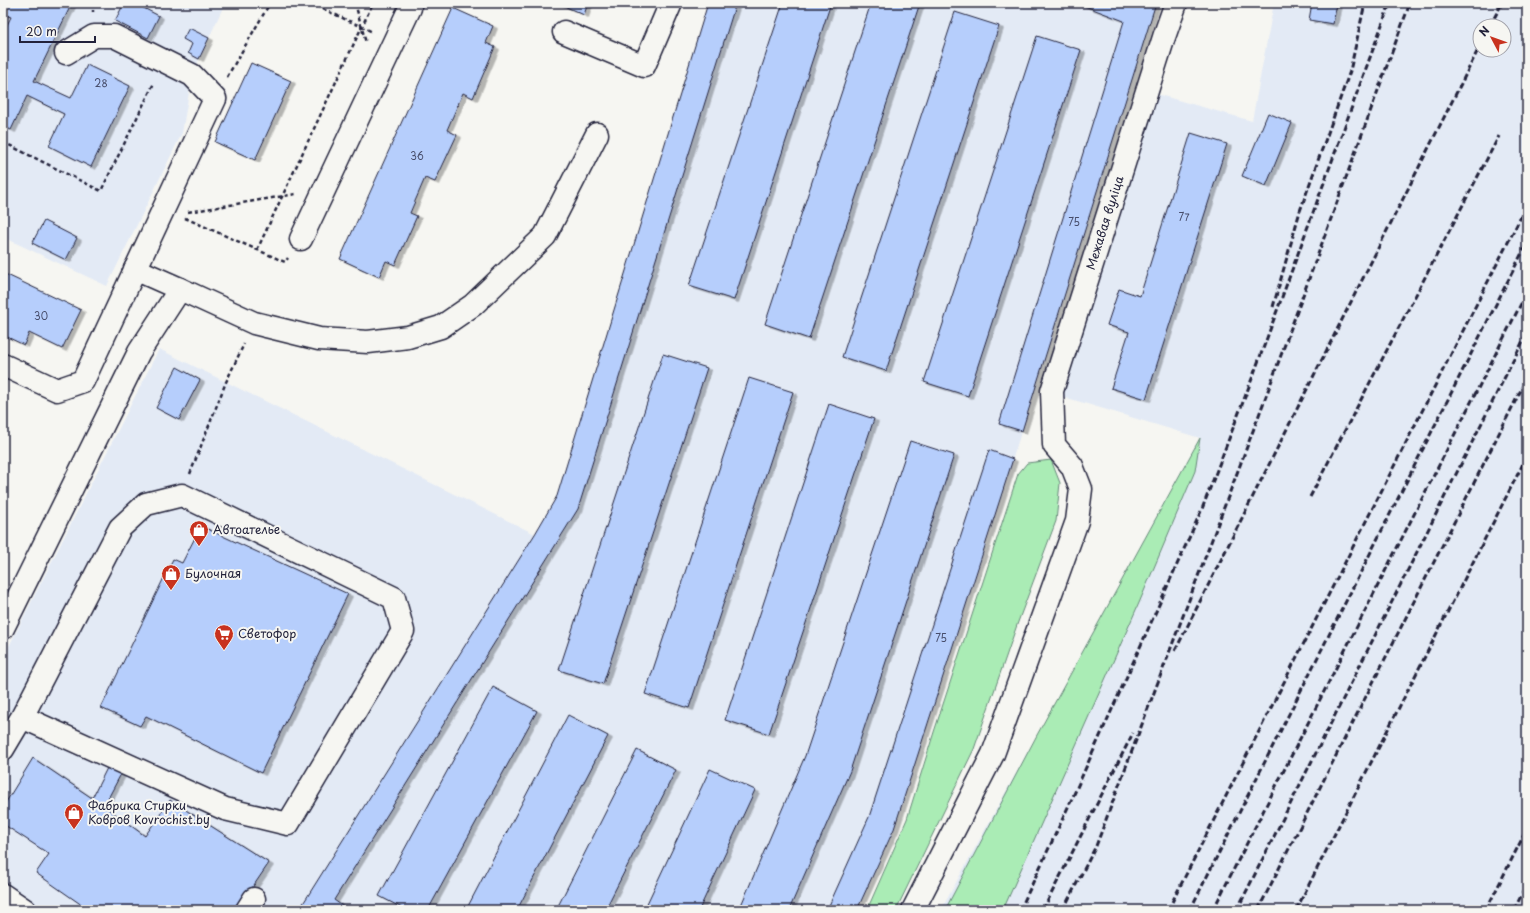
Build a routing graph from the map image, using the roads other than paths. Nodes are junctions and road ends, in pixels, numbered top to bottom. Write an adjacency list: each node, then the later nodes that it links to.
1 (410, 3): 7 (street)
2 (671, 3): 4 (street)
3 (1176, 3): 16 (street, Межавая вуліца)
4 (564, 32)
5 (66, 53): 8 (street)
6 (597, 134): 9 (street)
7 (301, 239)
8 (135, 269): 9 (street); 10 (street)
9 (180, 289): 11 (street)
10 (3, 365)
11 (3, 628)
12 (22, 717): 12 (street); 13 (street)
13 (3, 749)
14 (3, 896): 15 (street)
15 (24, 910)
16 (913, 910)

